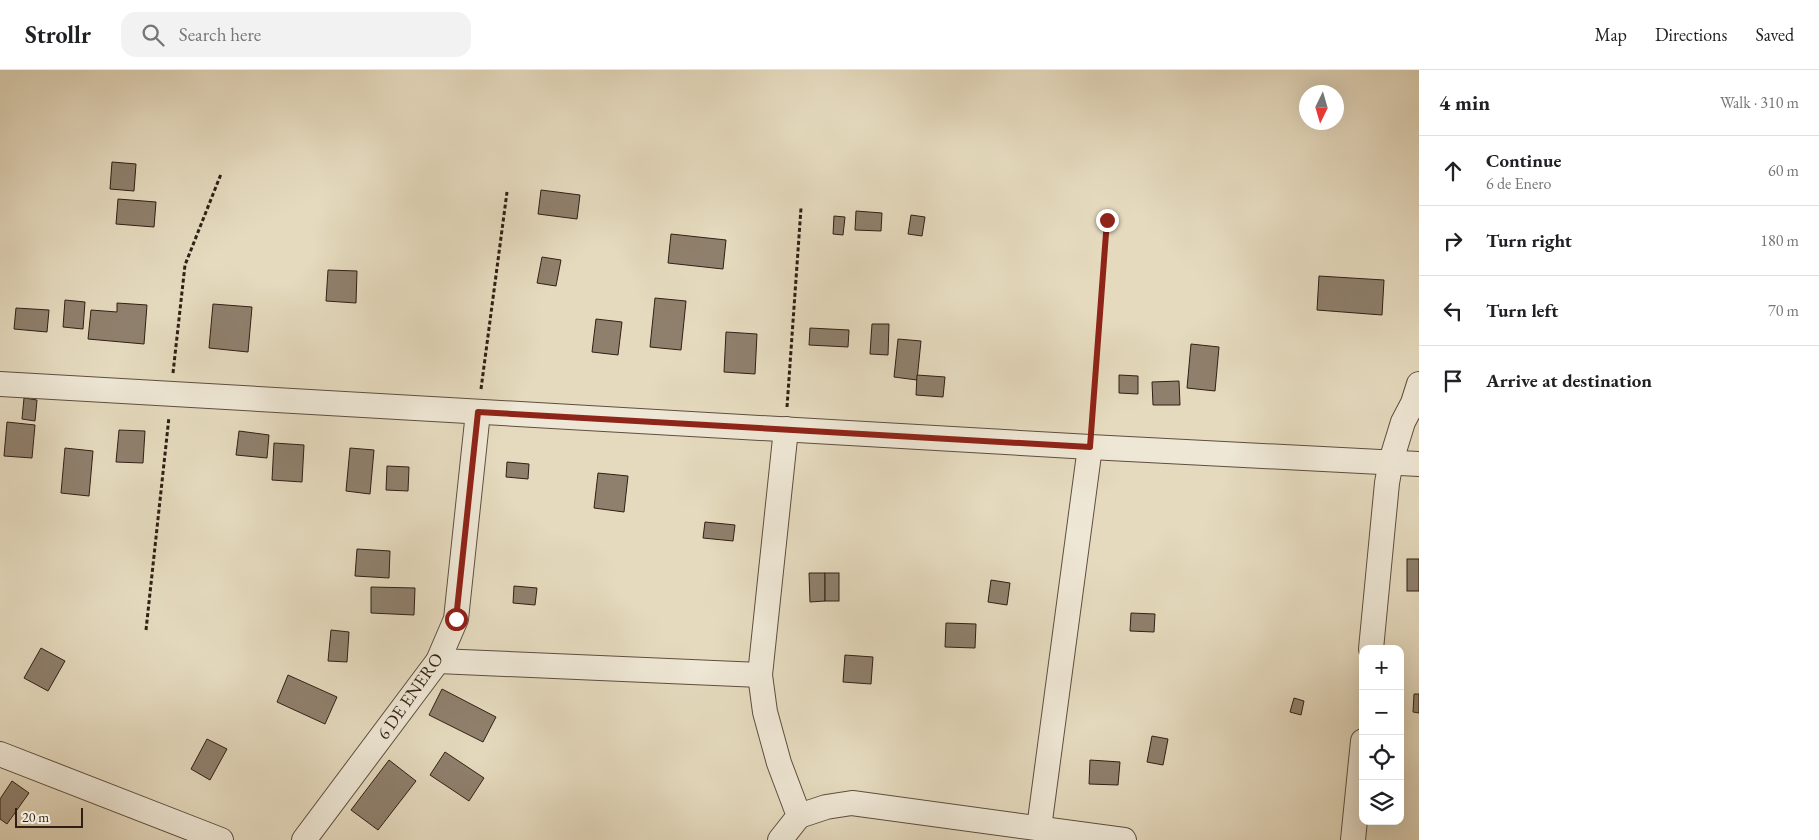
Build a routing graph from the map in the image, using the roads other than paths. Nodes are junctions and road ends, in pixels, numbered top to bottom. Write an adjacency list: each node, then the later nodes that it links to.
1 (0, 384): 3 (street)
2 (1419, 384): 6 (street)
3 (478, 412): 4 (street); 9 (street, 6 DE ENERO)
4 (786, 429): 5 (street); 10 (street)
5 (1090, 447): 6 (street); 14 (street)
6 (1391, 461): 7 (street); 8 (street)
7 (1419, 464)
8 (1372, 645)
9 (438, 661): 10 (street); 16 (street, 6 DE ENERO)
10 (760, 675): 13 (street)
11 (0, 754): 15 (street)
12 (1359, 780): 19 (street)
13 (799, 816): 14 (street); 17 (street)
14 (1039, 828): 18 (street)
15 (221, 840)
16 (304, 840)
17 (780, 840)
18 (1124, 840)
19 (1353, 840)

